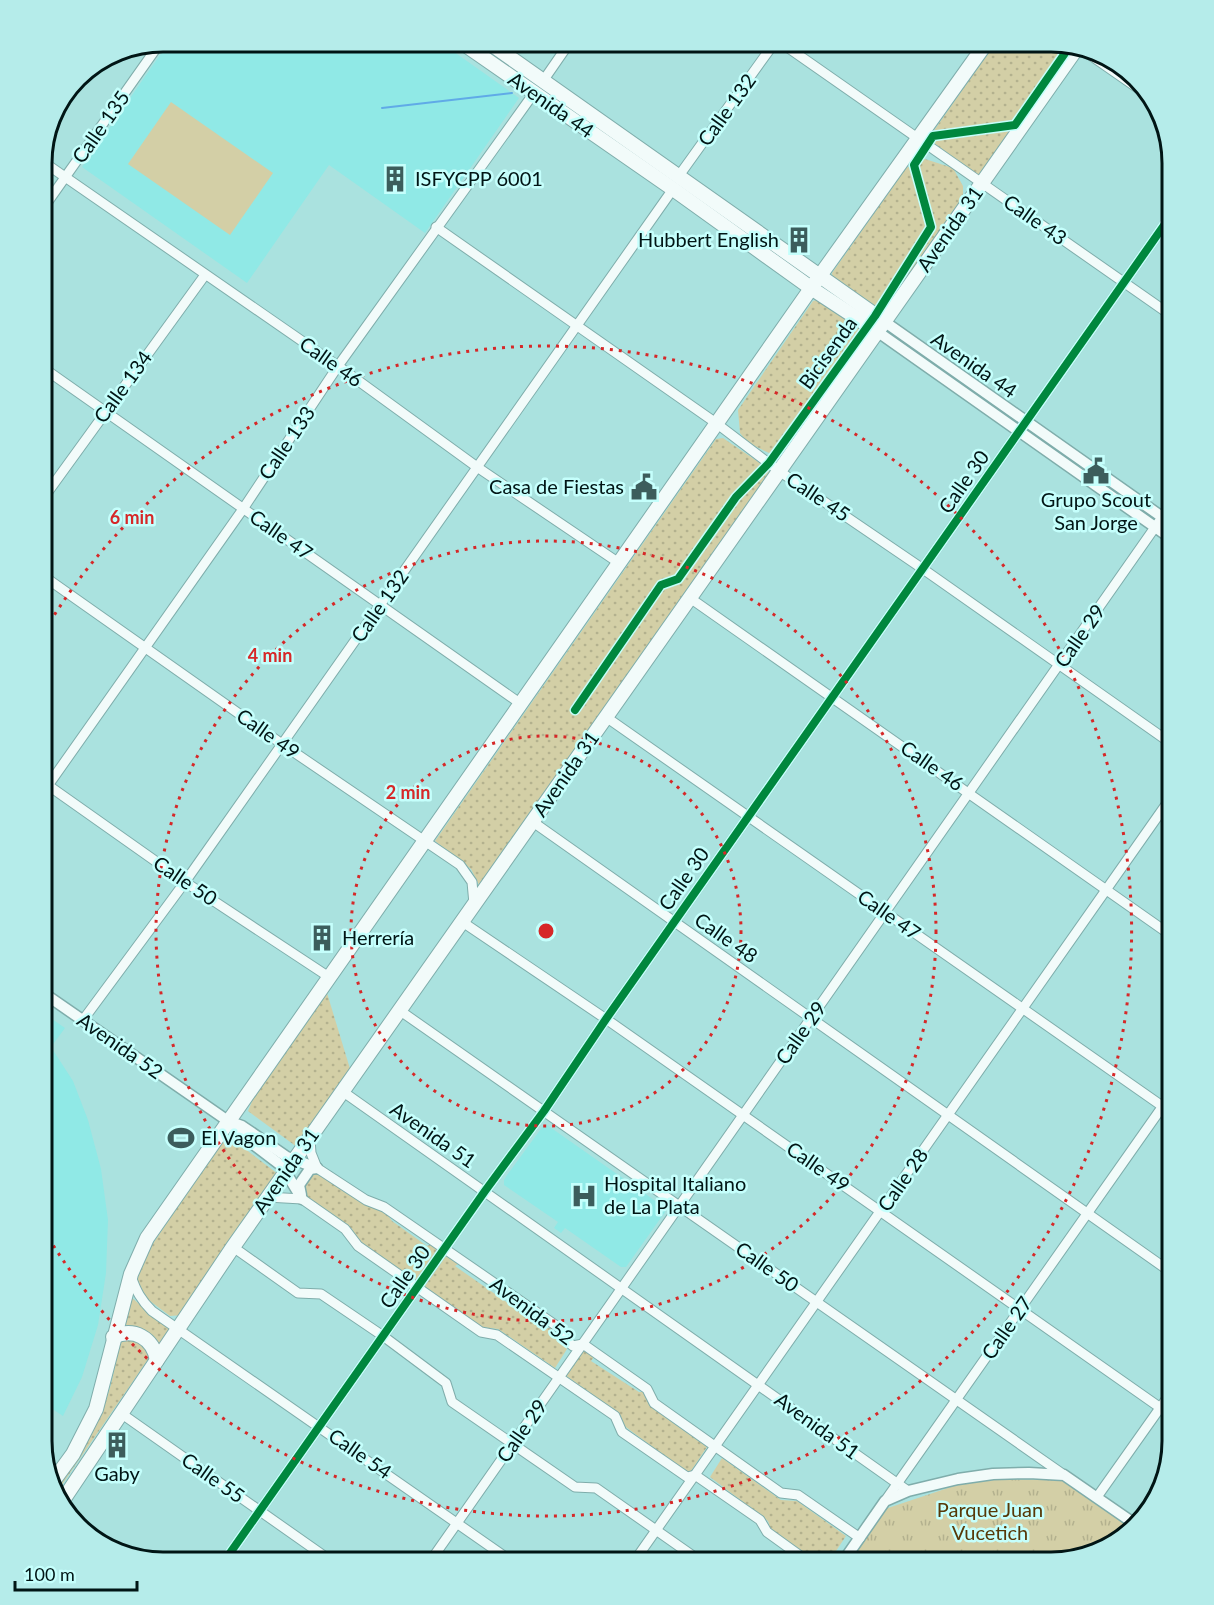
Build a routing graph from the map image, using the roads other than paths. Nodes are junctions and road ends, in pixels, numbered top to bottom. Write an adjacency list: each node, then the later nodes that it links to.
1 (476, 52): 10 (highway, Avenida 44)
2 (503, 52): 9 (highway, Avenida 44)
3 (563, 52): 9 (street)
4 (153, 53): 13 (street, Calle 135)
5 (768, 53): 14 (street, Calle 132)
6 (795, 53): 11 (street, Calle 43)
7 (979, 53): 11 (highway)
8 (1072, 55): 15 (highway, Avenida 31)
9 (543, 81): 14 (highway, Avenida 44)
10 (534, 93): 14 (highway, Avenida 44); 17 (street, Calle 133)
11 (918, 140): 15 (street, Calle 43); 20 (highway)
12 (53, 168): 13 (street, Calle 46)
13 (66, 177): 16 (street, Calle 135); 19 (street, Calle 46)
14 (676, 183): 20 (highway, Avenida 44); 22 (highway, Avenida 44); 24 (street, Calle 132)
15 (982, 183): 21 (street, Calle 43); 25 (highway, Avenida 31)
16 (53, 195)
17 (436, 227): 24 (street, Calle 45); 26 (street, Calle 133)
18 (1162, 228): 21 (street, Calle 30)
19 (205, 275): 26 (street, Calle 46); 28 (street, Calle 134)
20 (819, 276): 22 (highway); 25 (highway, Avenida 44)
21 (1124, 282): 23 (street, Calle 43); 29 (street, Calle 30)
22 (811, 288): 25 (highway, Avenida 44); 30 (highway)
23 (1162, 309)
24 (576, 326): 30 (street, Calle 45); 32 (street, Calle 132)
25 (881, 327): 29 (main road, Avenida 44); 31 (main road, Avenida 44); 33 (highway, Avenida 31)
26 (338, 366): 32 (street, Calle 46); 35 (street, Calle 133)
27 (53, 375): 28 (street, Calle 47)
28 (105, 411): 34 (street, Calle 134); 35 (street, Calle 47)
29 (1026, 421): 31 (street, Calle 30); 36 (main road, Avenida 44)
30 (717, 423): 33 (street, Calle 45); 39 (highway)
31 (1019, 431): 37 (main road, Avenida 44); 40 (street, Calle 30)
32 (477, 466): 39 (street, Calle 46); 43 (street, Calle 132)
33 (779, 471): 40 (street, Calle 45); 42 (highway, Avenida 31)
34 (53, 485)
35 (243, 508): 43 (street, Calle 47); 44 (street, Calle 133)
36 (1162, 517): 37 (street, Calle 29)
37 (1156, 527): 38 (main road, Avenida 44); 45 (street, Calle 29)
38 (1162, 532)
39 (619, 563): 47 (highway)
40 (923, 569): 45 (street, Calle 45); 46 (street, Calle 30)
41 (53, 583): 44 (street, Calle 49)
42 (690, 598): 46 (street, Calle 46); 48 (highway, Avenida 31)
43 (380, 605): 47 (street, Calle 47); 50 (street, Calle 132)
44 (146, 649): 50 (street, Calle 49); 51 (street, Calle 133)
45 (1059, 665): 49 (street, Calle 45); 53 (street, Calle 29)
46 (833, 696): 53 (street, Calle 46); 55 (street, Calle 30)
47 (521, 704): 57 (highway)
48 (606, 717): 55 (street, Calle 47); 56 (highway, Avenida 31)
49 (1162, 737)
50 (282, 744): 57 (street, Calle 49); 58 (street, Calle 132)
51 (53, 773)
52 (53, 788): 58 (street, Calle 50)
53 (970, 793): 59 (street, Calle 46); 61 (street, Calle 29)
54 (1162, 810): 59 (street, Calle 28)
55 (748, 817): 61 (street, Calle 47); 63 (street, Calle 30)
56 (532, 822): 60 (highway, Avenida 31); 63 (street, Calle 48)
57 (426, 841): 60 (street, Calle 49); 65 (highway)
58 (185, 882): 65 (street, Calle 50); 71 (street, Calle 132)
59 (1107, 890): 64 (street, Calle 46); 67 (street, Calle 28)
60 (474, 904): 62 (highway, Avenida 31)
61 (886, 913): 67 (street, Calle 47); 70 (street, Calle 29)
62 (461, 921): 68 (highway, Avenida 31); 69 (street, Calle 49)
63 (674, 922): 69 (street, Calle 30); 70 (street, Calle 48)
64 (1162, 929)
65 (329, 977): 78 (highway)
66 (52, 999): 71 (main road, Avenida 52)
67 (1023, 1009): 73 (street, Calle 47); 77 (street, Calle 28)
68 (399, 1010): 72 (highway, Avenida 31); 75 (street, Calle 50)
69 (606, 1019): 75 (street, Calle 30); 76 (street, Calle 49)
70 (811, 1019): 76 (street, Calle 29); 77 (street, Calle 48)
71 (83, 1020): 78 (main road, Avenida 52)
72 (342, 1091): 79 (highway, Avenida 31); 83 (street, Avenida 51)
73 (1162, 1106)
74 (1162, 1108): 88 (street, Calle 27)
75 (544, 1111): 83 (street, Calle 30); 86 (street, Calle 50)
76 (743, 1116): 86 (street, Calle 29); 87 (street, Calle 49)
77 (949, 1116): 87 (street, Calle 28); 88 (street, Calle 48)
78 (228, 1121): 80 (main road, Avenida 52); 82 (main road, Avenida 52); 92 (highway)
79 (310, 1137): 80 (highway, Avenida 31); 81 (street)
80 (294, 1159): 81 (main road, Avenida 52); 82 (highway, Avenida 31)
81 (316, 1168): 85 (main road); 90 (street, Avenida 52)
82 (286, 1171): 84 (highway, Avenida 31); 85 (main road, Avenida 52)
83 (485, 1191): 90 (street, Calle 30); 94 (street, Avenida 51)
84 (267, 1197): 85 (street); 89 (highway, Avenida 31)
85 (302, 1199): 93 (street, Avenida 52)
86 (680, 1206): 94 (street, Calle 29); 95 (street, Calle 50)
87 (882, 1211): 95 (street, Calle 28); 96 (street, Calle 49)
88 (1088, 1214): 91 (street, Calle 48); 96 (street, Calle 27)
89 (233, 1246): 97 (highway, Avenida 31); 99 (street)
90 (445, 1247): 93 (street, Calle 30); 100 (street, Avenida 52)
91 (1162, 1266)
92 (131, 1274): 97 (street, Calle 54); 98 (highway)
93 (417, 1287): 99 (street, Calle 30); 102 (street, Avenida 52)
94 (622, 1288): 100 (street, Calle 29); 103 (street, Avenida 51)
95 (817, 1303): 103 (street, Calle 28); 104 (street, Calle 50)
96 (1020, 1309): 104 (street, Calle 27); 106 (street, Calle 49)
97 (177, 1327): 101 (highway, Avenida 31); 108 (street, Calle 54)
98 (113, 1336): 101 (highway); 112 (highway)
99 (383, 1336): 108 (street, Calle 30); 109 (street)
100 (583, 1344): 102 (street, Calle 29); 110 (street, Avenida 52)
101 (157, 1360): 107 (highway, Avenida 31)
102 (560, 1376): 109 (street, Calle 29); 113 (street, Avenida 52)
103 (759, 1384): 110 (street, Calle 28); 111 (street, Avenida 51)
104 (957, 1399): 114 (street, Calle 50); 115 (street, Calle 27)
105 (1162, 1405): 106 (street)
106 (1160, 1408): 118 (street)
107 (122, 1414): 117 (highway, Avenida 31); 120 (street, Calle 55)
108 (320, 1426): 120 (street, Calle 30); 122 (street, Calle 54)
109 (513, 1444): 122 (street, Calle 29); 123 (street)
110 (715, 1446): 113 (street, Calle 28); 124 (street, Avenida 52)
111 (883, 1473): 115 (street, Avenida 51); 119 (street)
112 (58, 1475)
113 (695, 1475): 123 (street, Calle 28); 131 (street, Avenida 52)
114 (1064, 1475): 116 (main road); 118 (main road, Calle 50)
115 (897, 1484): 116 (street, Avenida 51); 119 (street, Calle 27)
116 (908, 1491): 119 (main road)
117 (66, 1495)
118 (1097, 1497): 121 (main road, Calle 50)
119 (887, 1498): 124 (main road, Calle 27)
120 (260, 1511): 125 (street, Calle 30); 126 (street, Calle 55)
121 (1129, 1520)
122 (457, 1523): 127 (street, Calle 29); 128 (street, Calle 54)
123 (657, 1530): 129 (street, Calle 28); 130 (street)
124 (860, 1538): 132 (main road, Calle 27)
125 (231, 1552)
126 (318, 1552)
127 (437, 1552)
128 (498, 1552)
129 (641, 1552)
130 (688, 1552)
131 (795, 1552)
132 (850, 1552)

